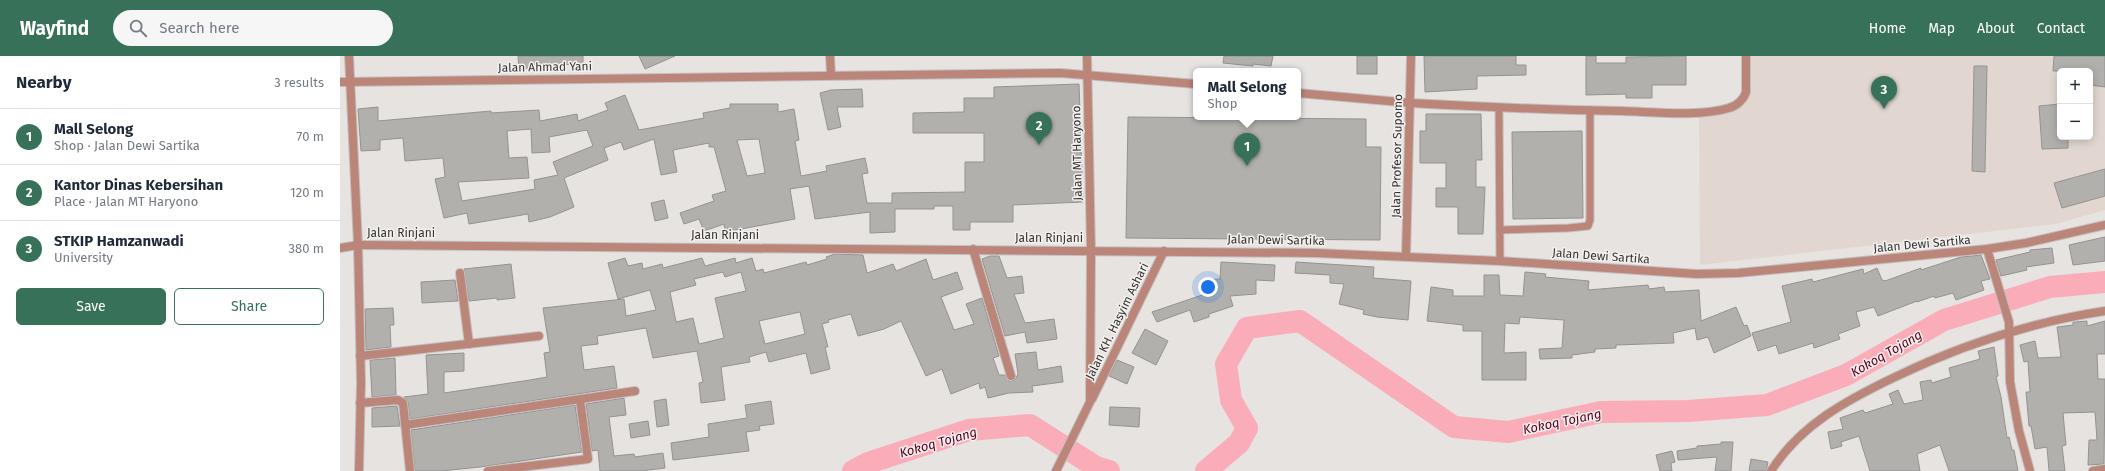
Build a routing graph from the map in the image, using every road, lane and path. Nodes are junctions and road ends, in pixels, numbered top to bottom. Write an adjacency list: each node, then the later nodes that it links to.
1 (349, 56): 9 (street)
2 (830, 56): 7 (street)
3 (1086, 56): 6 (street, Jalan MT Haryono)
4 (1411, 56): 12 (street, Jalan Profesor Supomo)
5 (1746, 56): 14 (street)
6 (1087, 74): 7 (street, Jalan Ahmad Yani); 10 (street, Jalan Ahmad Yani); 21 (street, Jalan MT Haryono)
7 (831, 75): 9 (street, Jalan Ahmad Yani)
8 (340, 82): 9 (street, Jalan Ahmad Yani)
9 (350, 82): 17 (street)
10 (1193, 84)
11 (1301, 93): 12 (street)
12 (1411, 103): 13 (street); 23 (street, Jalan Profesor Supomo)
13 (1499, 108): 14 (street); 16 (lane)
14 (1590, 110): 16 (lane)
15 (2105, 226): 20 (street, Jalan Dewi Sartika)
16 (1500, 230): 24 (lane)
17 (358, 245): 18 (street, Jalan Rinjani); 19 (street, Jalan Rinjani); 30 (street)
18 (340, 248)
19 (973, 249): 21 (street, Jalan Rinjani); 31 (street)
20 (1987, 249): 24 (street, Jalan Dewi Sartika); 27 (street)
21 (1091, 250): 22 (street, Jalan Dewi Sartika); 34 (street, Jalan KH. Hasyim Ashari)
22 (1164, 251): 23 (street, Jalan Dewi Sartika); 34 (street, Jalan KH. Hasyim Ashari)
23 (1406, 256): 24 (street, Jalan Dewi Sartika)
24 (1500, 261)
25 (460, 273): 29 (street)
26 (2105, 311): 27 (street)
27 (2010, 332): 42 (street); 43 (street)
28 (539, 336): 29 (street)
29 (469, 344): 30 (street)
30 (360, 356): 35 (street)
31 (1011, 376)
32 (636, 391): 33 (street)
33 (580, 400): 36 (street); 41 (street)
34 (1090, 402): 37 (street, Jalan KH. Hasyim Ashari)
35 (360, 403): 36 (street); 39 (street)
36 (405, 425): 40 (street)
37 (1057, 469)
38 (2105, 469): 44 (street)
39 (359, 471)
40 (410, 471)
41 (488, 471)
42 (1771, 471)
43 (2030, 471)
44 (2093, 471)

